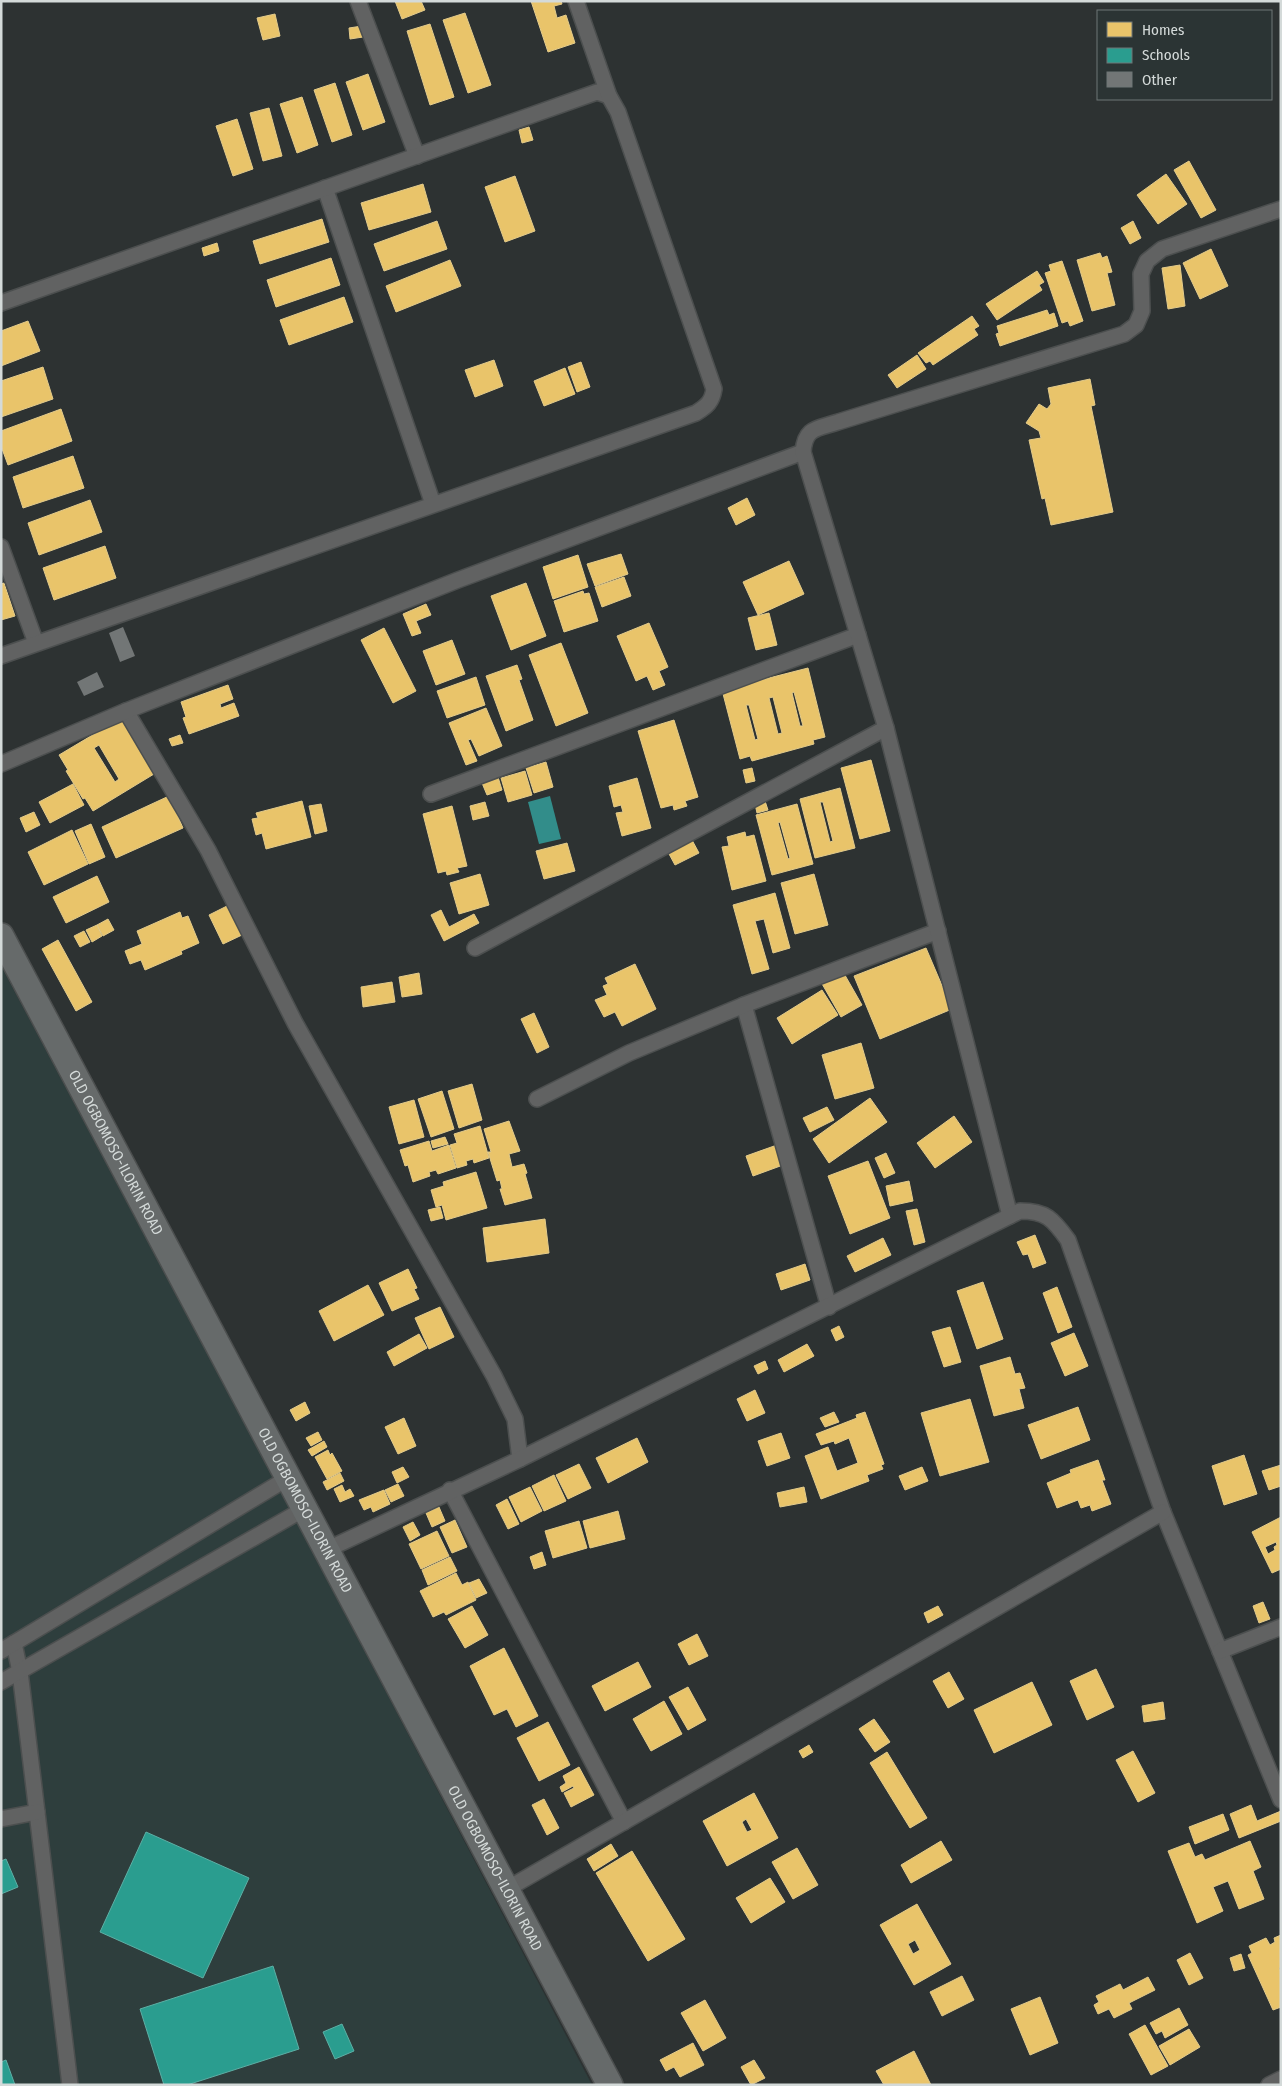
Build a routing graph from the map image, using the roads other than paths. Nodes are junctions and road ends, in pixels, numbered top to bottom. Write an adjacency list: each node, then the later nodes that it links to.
1 (358, 1): 4 (street)
2 (576, 1): 3 (street)
3 (609, 96): 4 (street); 9 (street)
4 (417, 156): 5 (street)
5 (325, 188): 7 (street); 9 (street)
6 (1281, 209): 8 (street)
7 (1, 303)
8 (803, 452): 11 (street); 14 (street)
9 (433, 504): 12 (street)
10 (1, 547): 12 (street)
11 (858, 635): 15 (street); 17 (street)
12 (36, 643): 13 (street)
13 (1, 656)
14 (126, 711): 16 (street); 25 (street)
15 (886, 728): 18 (street); 20 (street)
16 (1, 764)
17 (431, 794)
18 (938, 931): 21 (street); 23 (street)
19 (1, 936): 26 (highway, OLD OGBOMOSO-ILORIN ROAD)
20 (475, 948)
21 (744, 1004): 22 (street); 24 (street)
22 (537, 1099)
23 (1010, 1216): 24 (street); 29 (street)
24 (829, 1307): 25 (street)
25 (520, 1459): 27 (street)
26 (288, 1478): 28 (highway, OLD OGBOMOSO-ILORIN ROAD); 32 (street)
27 (450, 1490): 30 (street); 39 (street)
28 (304, 1509): 30 (highway, OLD OGBOMOSO-ILORIN ROAD); 34 (street)
29 (1163, 1512): 33 (street); 39 (street)
30 (326, 1550): 40 (highway, OLD OGBOMOSO-ILORIN ROAD)
31 (1281, 1628): 33 (street)
32 (8, 1647): 34 (street)
33 (1220, 1651): 36 (street)
34 (20, 1672): 35 (street); 37 (street)
35 (1, 1682)
36 (1281, 1800)
37 (37, 1812): 38 (street); 42 (street)
38 (1, 1820)
39 (624, 1822): 40 (street)
40 (507, 1889): 43 (highway, OLD OGBOMOSO-ILORIN ROAD)
41 (1281, 2079): 44 (street)
42 (70, 2085)
43 (610, 2085)
44 (1269, 2085)

